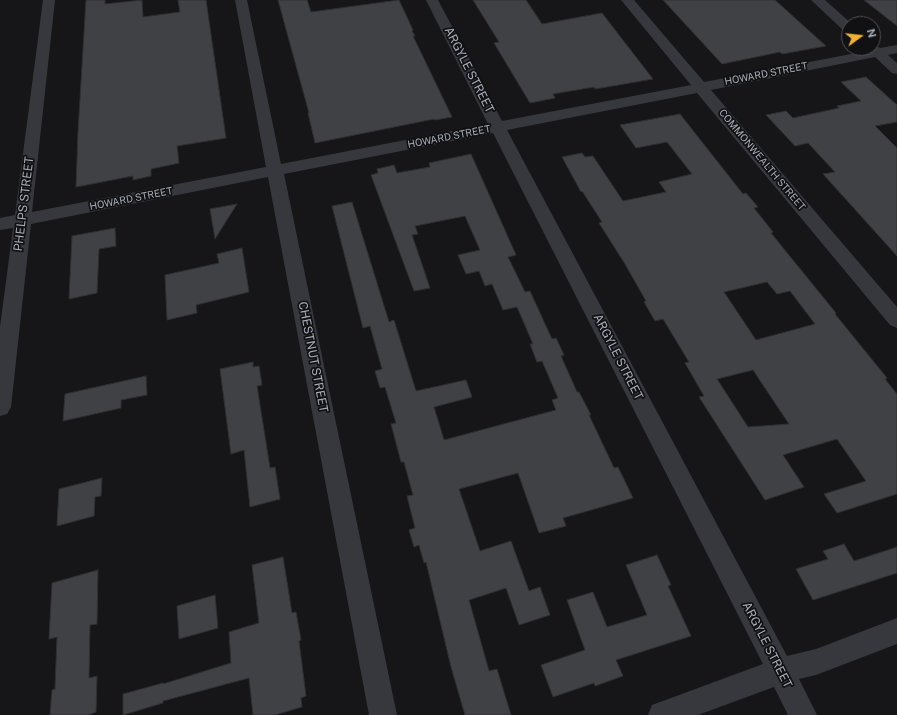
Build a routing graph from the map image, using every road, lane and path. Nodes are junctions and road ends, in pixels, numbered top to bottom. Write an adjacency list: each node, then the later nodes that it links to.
1 (49, 0): 15 (street, PHELPS STREET)
2 (241, 0): 14 (street, CHESTNUT STREET)
3 (432, 0): 13 (street, ARGYLE STREET)
4 (626, 0): 12 (street, COMMONWEALTH STREET)
5 (817, 0): 6 (street)
6 (841, 21)
7 (897, 49): 8 (street, HOWARD STREET)
8 (881, 50)
9 (881, 55): 11 (street)
10 (847, 56): 12 (street, HOWARD STREET)
11 (897, 70)
12 (701, 87): 13 (street, HOWARD STREET); 17 (street, COMMONWEALTH STREET)
13 (498, 127): 14 (street, HOWARD STREET); 20 (street, ARGYLE STREET)
14 (275, 170): 15 (street, HOWARD STREET); 21 (street, CHESTNUT STREET)
15 (22, 220): 16 (street, HOWARD STREET); 18 (street, PHELPS STREET)
16 (0, 224)
17 (897, 320)
18 (0, 407)
19 (897, 631): 20 (street)
20 (780, 671): 22 (street); 23 (street, ARGYLE STREET)
21 (383, 715)
22 (662, 715)
23 (803, 715)

